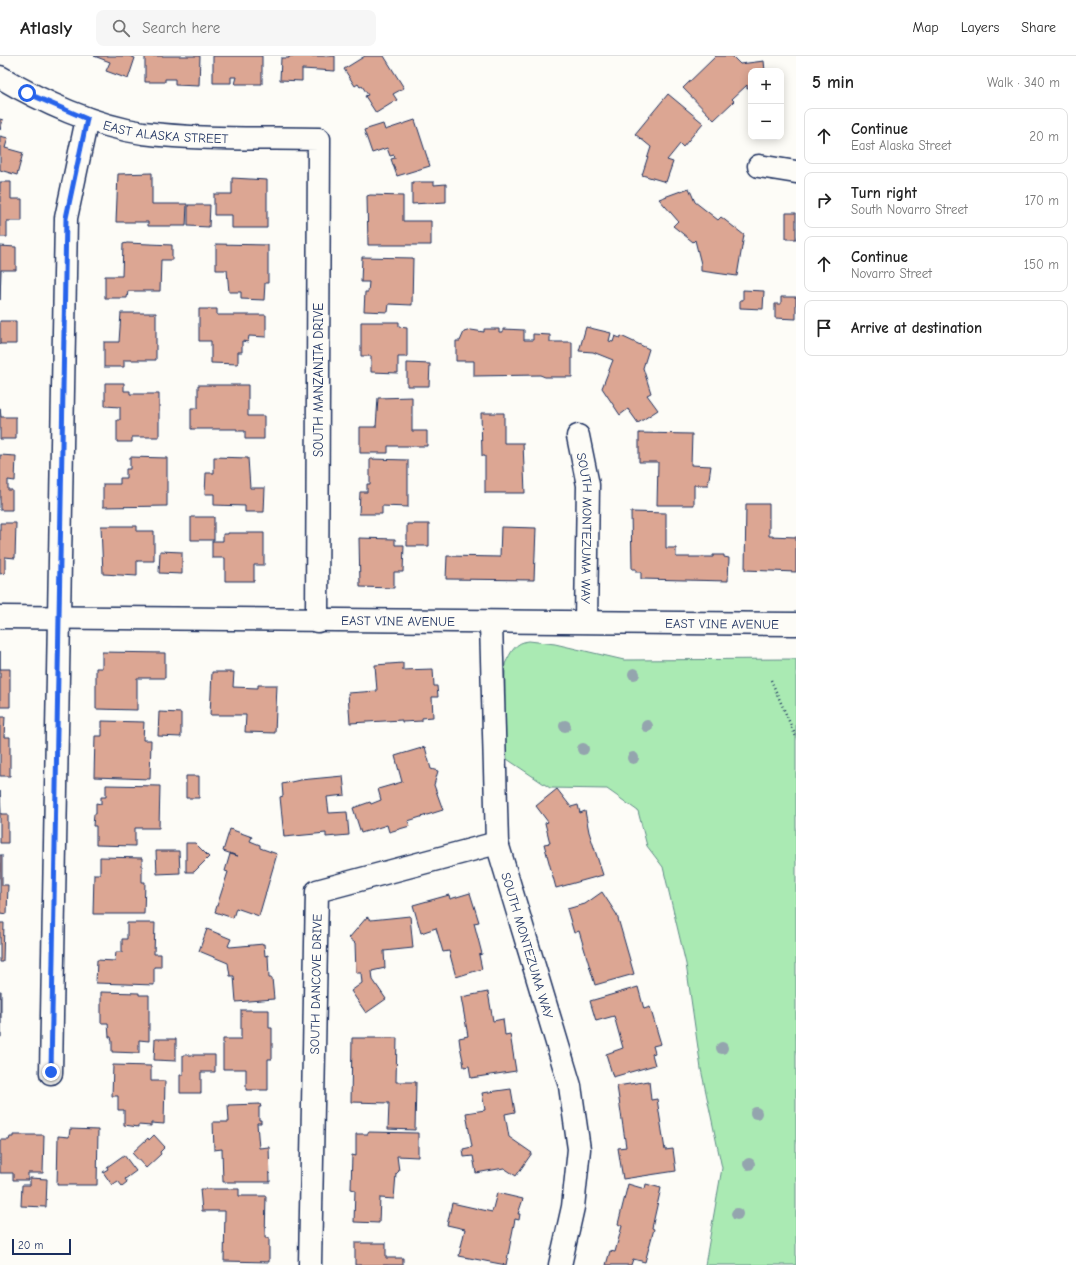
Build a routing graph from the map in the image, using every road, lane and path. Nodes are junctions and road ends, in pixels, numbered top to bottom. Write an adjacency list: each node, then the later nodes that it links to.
1 (0, 77): 2 (street, EAST ALASKA STREET)
2 (87, 119): 3 (street, EAST ALASKA STREET); 8 (street)
3 (319, 139): 9 (street, SOUTH MANZANITA DRIVE)
4 (759, 166): 5 (street)
5 (796, 172)
6 (578, 436): 10 (street, SOUTH MONTEZUMA WAY)
7 (0, 617): 8 (street, EAST VINE AVENUE)
8 (60, 618): 9 (street, EAST VINE AVENUE); 16 (street)
9 (317, 621): 11 (street, EAST VINE AVENUE)
10 (586, 621): 11 (street, EAST VINE AVENUE); 12 (street, EAST VINE AVENUE)
11 (492, 622): 15 (street, SOUTH MONTEZUMA WAY)
12 (796, 624)
13 (771, 680): 14 (path)
14 (796, 736)
15 (498, 842): 17 (street, SOUTH DANCOVE DRIVE); 18 (street, SOUTH MONTEZUMA WAY)
16 (51, 1072)
17 (310, 1265)
18 (560, 1265)

